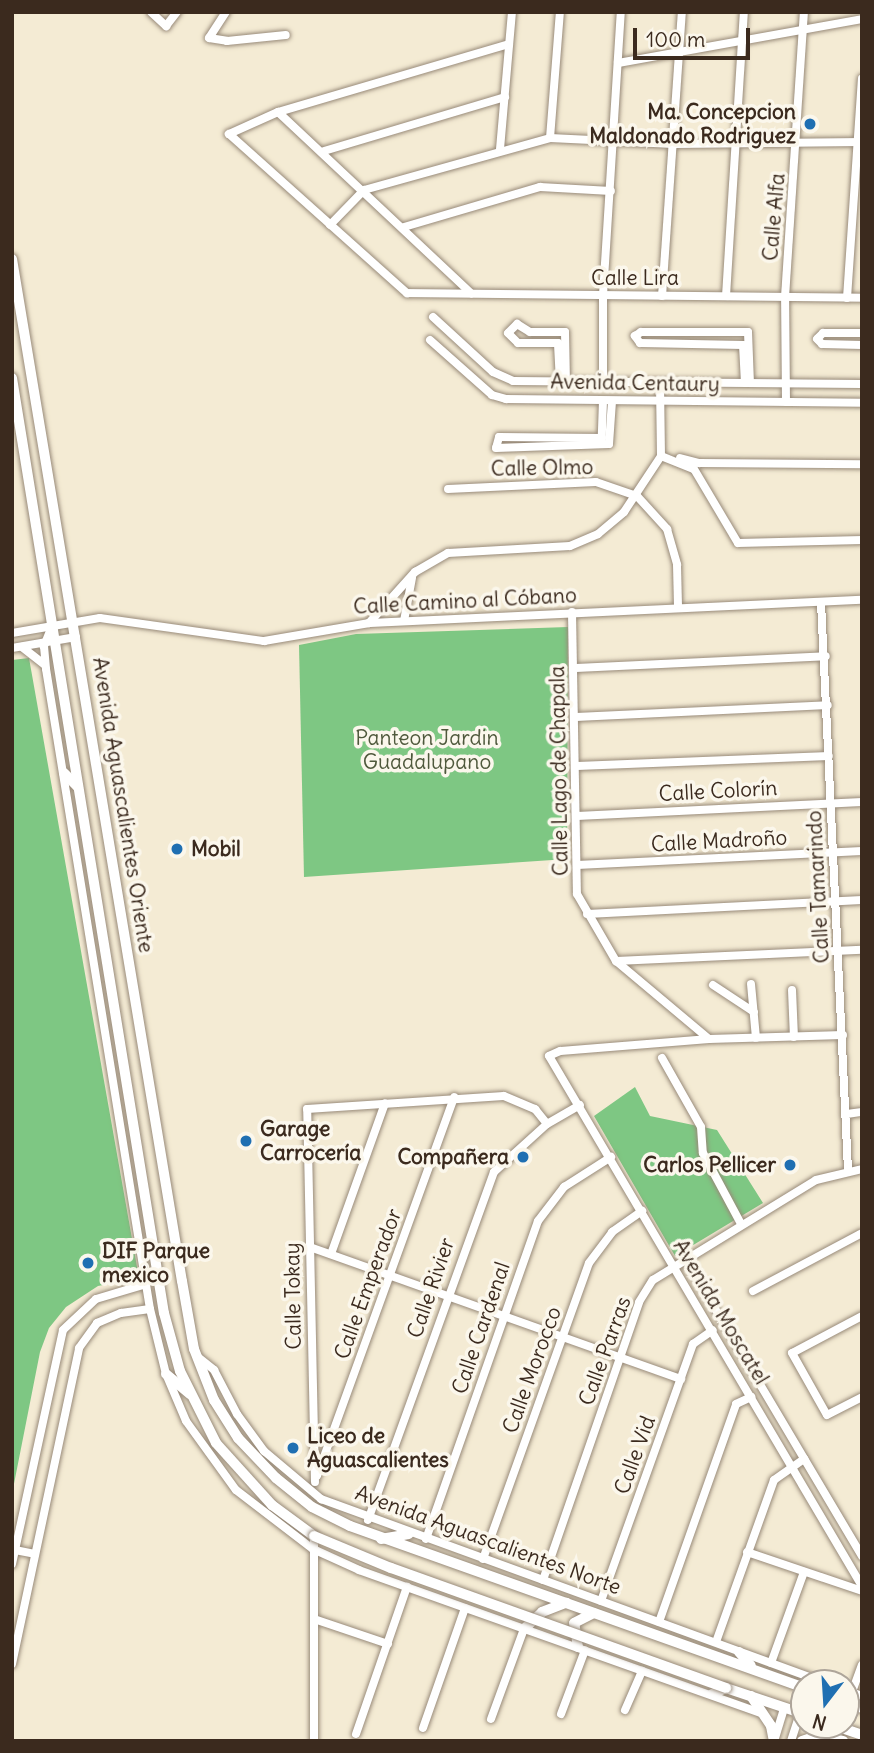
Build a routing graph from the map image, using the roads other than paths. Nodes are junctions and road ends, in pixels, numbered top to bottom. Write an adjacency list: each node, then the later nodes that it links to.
1 (151, 12): 2 (street)
2 (177, 12)
3 (226, 12): 12 (street)
4 (512, 12): 14 (street)
5 (561, 12): 20 (street)
6 (621, 12): 16 (street)
7 (682, 12): 15 (street)
8 (744, 12): 13 (street)
9 (804, 12): 11 (street, Calle Alfa)
10 (862, 19): 11 (street)
11 (803, 29): 13 (street); 24 (street, Calle Alfa)
12 (286, 35)
13 (742, 40): 15 (street); 23 (street)
14 (509, 44): 18 (street); 19 (street)
15 (680, 52): 16 (street); 25 (street)
16 (618, 63): 21 (street)
17 (862, 79): 22 (street)
18 (505, 97): 26 (street); 27 (street)
19 (278, 112): 27 (street); 30 (street)
20 (550, 138): 21 (street); 26 (street)
21 (614, 141): 25 (street); 29 (street)
22 (859, 142): 24 (street); 38 (street)
23 (736, 143): 24 (street); 25 (street); 36 (street)
24 (798, 143): 37 (street, Calle Alfa)
25 (674, 144): 35 (street)
26 (500, 149): 28 (street)
27 (324, 151): 28 (street)
28 (364, 190): 30 (street); 31 (street)
29 (611, 191): 31 (street); 34 (street)
30 (330, 225): 33 (street, Calle Lira)
31 (404, 227): 33 (street)
32 (12, 259): 68 (main road, Avenida Aguascalientes Oriente)
33 (471, 293): 34 (street, Calle Lira)
34 (603, 295): 35 (street, Calle Lira); 46 (street)
35 (662, 296): 36 (street, Calle Lira)
36 (726, 296): 37 (street, Calle Lira)
37 (785, 298): 38 (street, Calle Lira); 49 (street, Calle Alfa)
38 (847, 298): 39 (street, Calle Lira)
39 (862, 298)
40 (433, 317): 45 (street, Avenida Centaury)
41 (862, 333): 43 (street)
42 (430, 340): 51 (street, Avenida Centaury)
43 (862, 345)
44 (12, 378): 70 (main road, Avenida Aguascalientes Oriente)
45 (563, 382): 45 (street); 46 (street, Avenida Centaury); 51 (street)
46 (603, 382): 47 (street, Avenida Centaury)
47 (660, 383): 48 (street, Avenida Centaury); 53 (street)
48 (748, 383): 48 (street); 49 (street, Avenida Centaury)
49 (786, 383): 50 (street, Avenida Centaury); 54 (street, Calle Alfa)
50 (862, 384)
51 (564, 400): 52 (street, Avenida Centaury)
52 (607, 401): 52 (street); 53 (street, Avenida Centaury)
53 (660, 401): 54 (street, Avenida Centaury); 56 (street)
54 (786, 402): 55 (street, Avenida Centaury)
55 (862, 403)
56 (662, 454): 58 (street); 60 (street)
57 (862, 464): 58 (street)
58 (697, 466): 61 (street)
59 (448, 489): 60 (street, Calle Olmo)
60 (637, 496): 62 (street); 65 (street, Calle Olmo)
61 (862, 540)
62 (415, 572): 67 (street); 69 (street)
63 (862, 600): 64 (street, Calle Camino al Cóbano)
64 (821, 602): 65 (street, Calle Camino al Cóbano); 75 (street, Calle Tamarindo)
65 (678, 607): 66 (street, Calle Camino al Cóbano)
66 (572, 612): 67 (street, Calle Camino al Cóbano); 76 (street, Calle Lago de Chapala)
67 (404, 621): 69 (street, Calle Camino al Cóbano)
68 (74, 623): 69 (street, Calle Camino al Cóbano); 70 (street, Calle Camino al Cóbano); 72 (main road, Avenida Aguascalientes Oriente)
69 (369, 623)
70 (52, 626): 71 (street, Calle Camino al Cóbano); 73 (main road, Avenida Aguascalientes Oriente)
71 (12, 633)
72 (76, 637): 73 (street); 104 (main road, Avenida Aguascalientes Oriente)
73 (49, 640): 74 (street); 77 (street, Avenida Aguascalientes Oriente); 83 (main road, Avenida Aguascalientes Oriente)
74 (15, 647): 77 (street)
75 (826, 656): 76 (street); 78 (street, Calle Tamarindo)
76 (576, 668): 79 (street, Calle Lago de Chapala)
77 (46, 669): 82 (street, Avenida Aguascalientes Oriente)
78 (828, 705): 79 (street); 80 (street, Calle Tamarindo)
79 (576, 718): 81 (street, Calle Lago de Chapala)
80 (830, 756): 81 (street); 85 (street, Calle Tamarindo)
81 (577, 766): 86 (street, Calle Lago de Chapala)
82 (64, 773): 83 (main road); 114 (street, Avenida Aguascalientes Oriente)
83 (78, 787): 105 (main road, Avenida Aguascalientes Oriente)
84 (862, 802): 85 (street, Calle Colorín)
85 (831, 803): 86 (street, Calle Colorín); 88 (street, Calle Tamarindo)
86 (577, 816): 89 (street, Calle Lago de Chapala)
87 (862, 851): 88 (street, Calle Madroño)
88 (834, 853): 89 (street, Calle Madroño); 91 (street, Calle Tamarindo)
89 (577, 865): 92 (street, Calle Lago de Chapala)
90 (862, 900): 91 (street)
91 (837, 901): 92 (street); 94 (street, Calle Tamarindo)
92 (587, 914): 95 (street, Calle Lago de Chapala)
93 (862, 950): 94 (street)
94 (839, 952): 95 (street); 100 (street, Calle Tamarindo)
95 (616, 961): 103 (street, Calle Lago de Chapala)
96 (751, 984): 99 (street)
97 (713, 985): 99 (street)
98 (792, 990): 101 (street)
99 (754, 1012): 102 (street)
100 (843, 1035): 101 (street); 111 (street, Calle Tamarindo)
101 (794, 1037): 102 (street)
102 (756, 1038): 103 (street)
103 (709, 1039): 109 (street, Avenida Moscatel)
104 (141, 1040): 105 (main road); 134 (main road, Avenida Aguascalientes Oriente)
105 (120, 1044): 113 (main road, Avenida Aguascalientes Oriente)
106 (662, 1058): 119 (street)
107 (454, 1097): 108 (street); 112 (street); 125 (street, Calle Emperador)
108 (385, 1103): 121 (street, Calle Tokay); 122 (street)
109 (580, 1105): 112 (street, Calle Rivier); 115 (street, Avenida Moscatel)
110 (862, 1112): 111 (street)
111 (847, 1114): 117 (street, Calle Tamarindo)
112 (547, 1124): 128 (street, Calle Rivier)
113 (134, 1131): 114 (main road); 138 (main road, Avenida Aguascalientes Oriente)
114 (125, 1144): 126 (street, Avenida Aguascalientes Oriente)
115 (611, 1157): 118 (street, Avenida Moscatel); 131 (street, Calle Cardenal)
116 (862, 1169): 117 (street, Calle Parras)
117 (848, 1171): 119 (street, Calle Parras)
118 (642, 1211): 124 (street, Avenida Moscatel); 133 (street, Calle Morocco)
119 (741, 1224): 123 (street, Calle Parras)
120 (862, 1233): 127 (street)
121 (310, 1247): 122 (street); 143 (street, Calle Tokay)
122 (331, 1254): 125 (street)
123 (685, 1258): 124 (street, Calle Parras); 141 (street, Avenida Moscatel)
124 (672, 1265): 132 (street, Avenida Moscatel); 135 (street, Calle Parras)
125 (390, 1275): 128 (street); 143 (street, Calle Emperador)
126 (146, 1284): 129 (street, Avenida Aguascalientes Oriente); 151 (street)
127 (753, 1291)
128 (447, 1296): 131 (street); 145 (street, Calle Rivier)
129 (150, 1309): 136 (street); 153 (street)
130 (862, 1315): 140 (street)
131 (504, 1316): 133 (street); 149 (street, Calle Cardenal)
132 (713, 1330): 137 (street, Calle Vid); 139 (street, Avenida Moscatel)
133 (562, 1337): 135 (street); 155 (street, Calle Morocco)
134 (197, 1356): 144 (street, Avenida Aguascalientes Norte); 148 (main road, Avenida Aguascalientes Norte)
135 (621, 1357): 137 (street); 158 (street, Calle Parras)
136 (166, 1374): 138 (main road); 150 (street)
137 (681, 1379): 162 (street, Calle Vid)
138 (190, 1394): 147 (main road)
139 (751, 1397): 142 (street, Avenida Moscatel); 167 (street)
140 (862, 1397)
141 (804, 1459): 142 (street); 154 (street, Avenida Moscatel)
142 (791, 1465): 152 (street); 159 (street, Avenida Moscatel)
143 (315, 1482): 144 (street, Calle Emperador)
144 (311, 1492): 145 (street, Avenida Aguascalientes Norte)
145 (368, 1520): 146 (street, Avenida Aguascalientes Norte)
146 (409, 1534): 148 (main road); 149 (street, Avenida Aguascalientes Norte)
147 (314, 1536): 150 (street); 179 (main road, bridge)
148 (380, 1539): 163 (main road, Avenida Aguascalientes Norte)
149 (426, 1539): 155 (street, Avenida Aguascalientes Norte)
150 (313, 1549): 160 (street); 166 (street)
151 (15, 1550): 153 (street); 156 (street)
152 (747, 1552): 157 (street); 169 (street)
153 (35, 1554): 174 (street)
154 (862, 1556)
155 (483, 1559): 158 (street, Avenida Aguascalientes Norte)
156 (12, 1564)
157 (804, 1572): 161 (street); 173 (street)
158 (542, 1580): 162 (street, Avenida Aguascalientes Norte)
159 (862, 1586)
160 (407, 1587): 164 (street); 170 (street)
161 (862, 1591)
162 (601, 1601): 167 (street, Avenida Aguascalientes Norte)
163 (566, 1603): 165 (main road, Avenida Aguascalientes Norte); 168 (main road)
164 (465, 1608): 168 (street); 188 (street)
165 (594, 1613): 171 (main road); 175 (main road, Avenida Aguascalientes Norte)
166 (317, 1620): 170 (street); 190 (street)
167 (659, 1622): 169 (street, Avenida Aguascalientes Norte)
168 (524, 1629): 171 (street); 187 (street)
169 (716, 1642): 172 (street, Avenida Aguascalientes Norte)
170 (388, 1644): 189 (street)
171 (582, 1648): 177 (street); 185 (street)
172 (738, 1652): 173 (street, Avenida Aguascalientes Norte); 175 (main road)
173 (771, 1663): 176 (street, Avenida Aguascalientes Norte)
174 (12, 1664)
175 (753, 1668): 178 (main road, Avenida Aguascalientes Norte)
176 (790, 1670)
177 (642, 1671): 180 (street); 184 (street)
178 (790, 1683)
179 (726, 1688): 180 (main road); 181 (main road)
180 (712, 1694): 186 (street)
181 (751, 1696): 182 (main road); 186 (main road)
182 (784, 1707): 183 (main road); 191 (street)
183 (790, 1709)
184 (625, 1710)
185 (561, 1714)
186 (763, 1714): 191 (main road)
187 (491, 1719)
188 (423, 1727)
189 (356, 1734)
190 (314, 1741)
191 (774, 1741)
192 (802, 1741): 193 (main road)
193 (843, 1741)

